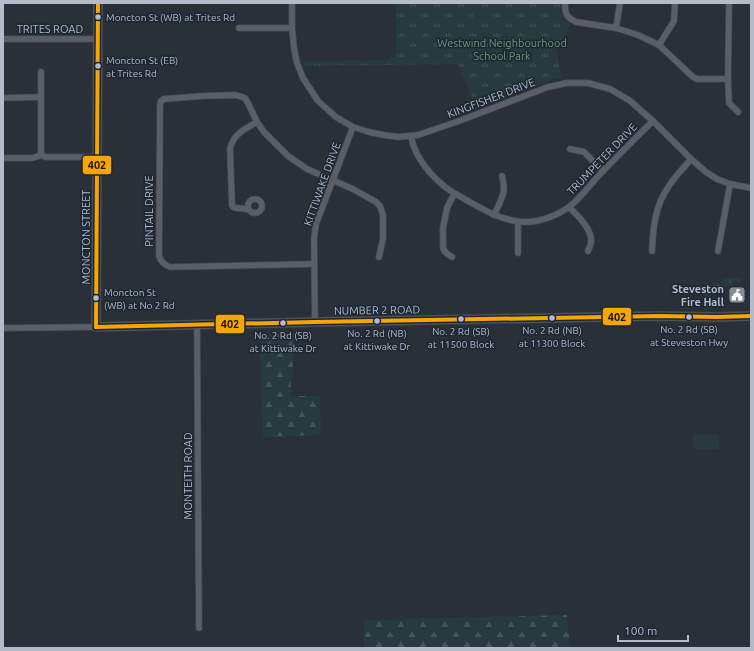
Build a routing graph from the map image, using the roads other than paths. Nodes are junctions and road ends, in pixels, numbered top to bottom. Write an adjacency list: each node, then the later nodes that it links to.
1 (98, 3): 11 (street, MONCTON STREET)
2 (292, 3): 8 (street, KINGFISHER DRIVE)
3 (565, 3): 9 (street)
4 (620, 3): 9 (street)
5 (675, 3): 12 (street)
6 (729, 3): 14 (street)
7 (239, 28): 8 (street)
8 (292, 28): 20 (street, KINGFISHER DRIVE)
9 (616, 28): 12 (street)
10 (3, 39): 11 (street, TRITES ROAD)
11 (98, 39): 24 (street, MONCTON STREET)
12 (659, 45): 14 (street)
13 (41, 72): 16 (street)
14 (728, 79): 17 (street)
15 (3, 98): 16 (street)
16 (41, 98): 23 (street)
17 (738, 112)
18 (653, 121): 21 (street, KINGFISHER DRIVE); 26 (street, KINGFISHER DRIVE); 27 (street, TRUMPETER DRIVE)
19 (257, 122): 29 (street); 34 (street); 43 (street, PINTAIL DRIVE)
20 (353, 127): 21 (street, KINGFISHER DRIVE); 29 (street, KITTIWAKE DRIVE)
21 (411, 136): 32 (street, TRUMPETER DRIVE)
22 (570, 149): 27 (street)
23 (41, 155): 24 (street); 25 (street)
24 (97, 157): 47 (street, MONCTON STREET)
25 (3, 158)
26 (691, 159): 30 (street, KINGFISHER DRIVE); 38 (street)
27 (603, 171): 33 (street, TRUMPETER DRIVE)
28 (502, 176): 35 (street)
29 (332, 180): 41 (street); 43 (street, KITTIWAKE DRIVE)
30 (730, 184): 31 (street, KINGFISHER DRIVE); 39 (street)
31 (751, 188)
32 (454, 194): 35 (street, TRUMPETER DRIVE); 42 (street)
33 (569, 206): 36 (street, TRUMPETER DRIVE); 37 (street)
34 (248, 208)
35 (494, 215): 36 (street, TRUMPETER DRIVE)
36 (518, 222): 40 (street)
37 (588, 251)
38 (652, 251)
39 (718, 251)
40 (518, 253)
41 (380, 257)
42 (452, 257)
43 (314, 264): 45 (street, KITTIWAKE DRIVE)
44 (751, 316): 45 (street, NUMBER 2 ROAD)
45 (315, 322): 46 (street, NUMBER 2 ROAD)
46 (197, 324): 47 (street, NUMBER 2 ROAD); 49 (street, MONTEITH ROAD)
47 (96, 327): 48 (street, NUMBER 2 ROAD)
48 (3, 328)
49 (200, 628)

